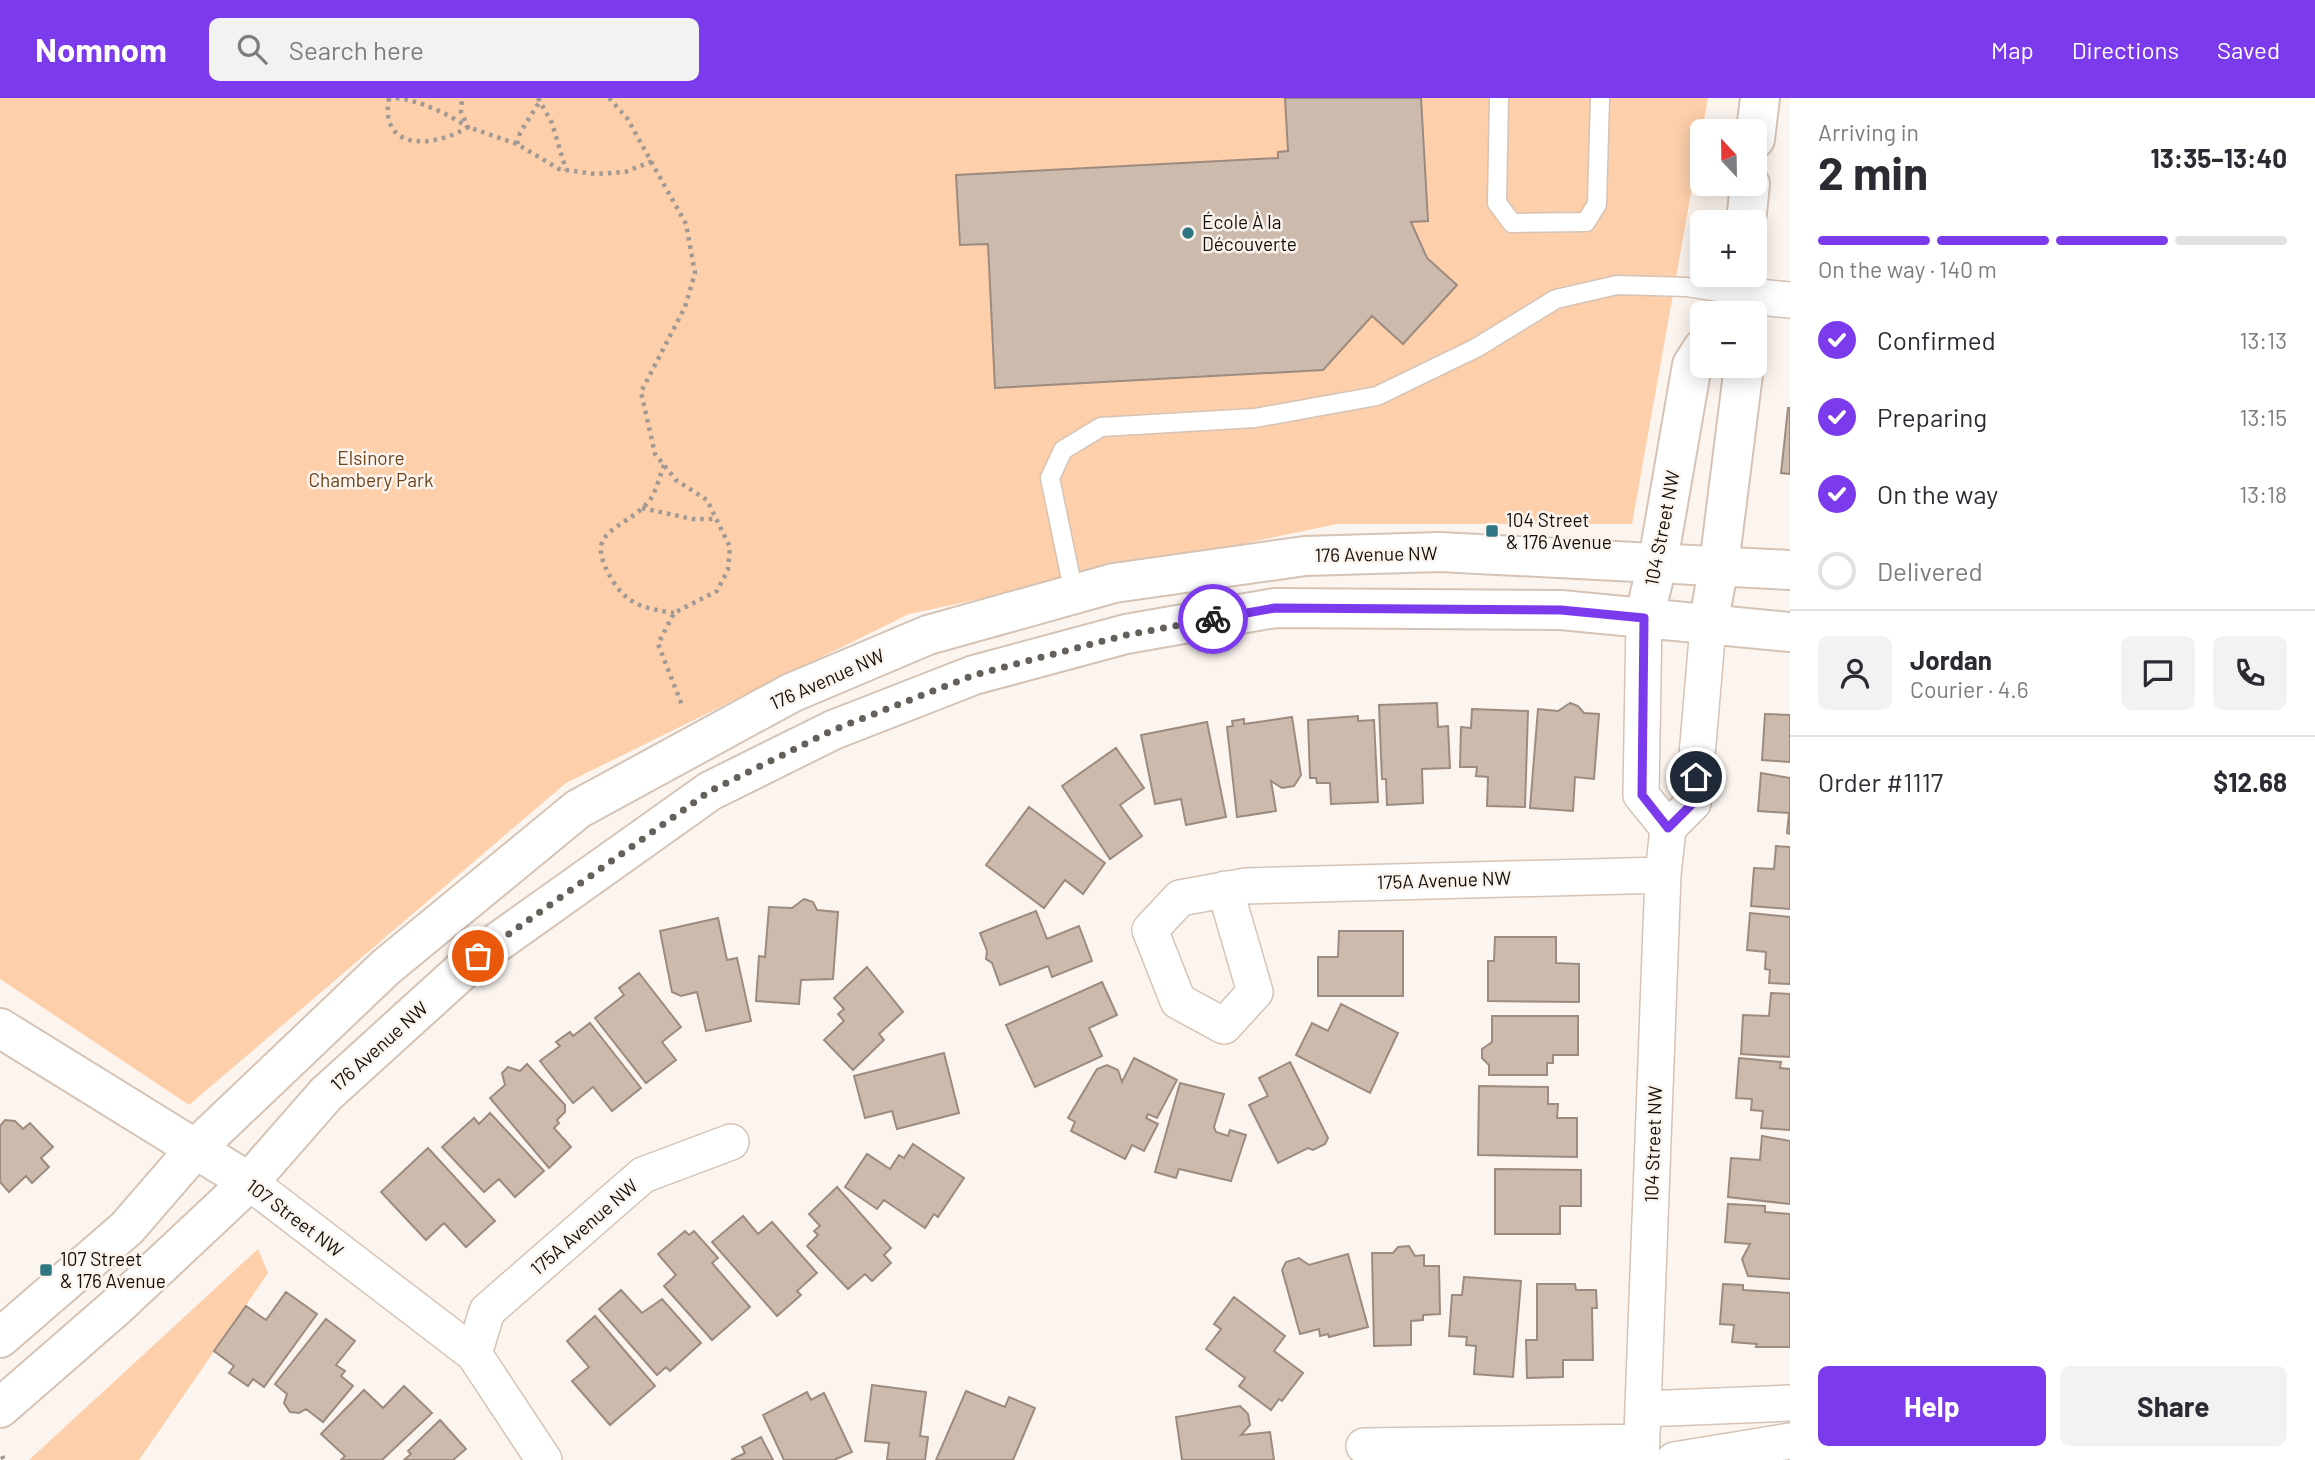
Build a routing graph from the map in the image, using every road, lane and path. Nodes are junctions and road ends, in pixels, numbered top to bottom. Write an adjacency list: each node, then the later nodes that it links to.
1 (390, 98): 10 (path)
2 (396, 98): 10 (path)
3 (462, 98): 10 (path)
4 (609, 98): 12 (path)
5 (1499, 98): 6 (lane)
6 (1600, 98)
7 (1760, 98): 9 (street)
8 (540, 99): 11 (path); 13 (path)
9 (1757, 119)
10 (468, 127): 11 (path)
11 (517, 144): 13 (path)
12 (653, 162): 13 (path); 18 (path)
13 (566, 170)
14 (1735, 299): 15 (street); 24 (lane)
15 (1790, 300)
16 (1690, 377): 21 (street, 104 Street NW)
17 (1742, 378): 22 (street)
18 (664, 465): 19 (path); 20 (path)
19 (641, 507): 20 (path); 25 (path)
20 (716, 519): 25 (path)
21 (1658, 561): 22 (street, 176 Avenue NW); 24 (street, 176 Avenue NW); 26 (street, 104 Street NW)
22 (1719, 565): 23 (street, 176 Avenue NW); 27 (street)
23 (1790, 570)
24 (1074, 594): 35 (street, 176 Avenue NW)
25 (674, 613): 29 (path)
26 (1644, 618): 27 (street, 176 Avenue NW); 30 (street, 104 Street NW); 36 (street, 176 Avenue NW)
27 (1708, 626): 28 (street, 176 Avenue NW); 30 (street)
28 (1790, 632)
29 (682, 705)
30 (1668, 828): 31 (street, 104 Street NW)
31 (1663, 875): 32 (street, 175A Avenue NW); 41 (street, 104 Street NW)
32 (1225, 889)
33 (0, 1028): 35 (street, 107 Street NW)
34 (732, 1142): 38 (street, 175A Avenue NW)
35 (197, 1147): 36 (street, 107 Street NW); 37 (street, 176 Avenue NW)
36 (249, 1182): 38 (street, 107 Street NW); 40 (street, 176 Avenue NW)
37 (0, 1339)
38 (474, 1354): 44 (street, 107 Street NW)
39 (1790, 1403): 41 (street)
40 (0, 1408)
41 (1642, 1437): 43 (street)
42 (1790, 1441): 45 (street)
43 (1364, 1446)
44 (544, 1460)
45 (1674, 1460)

